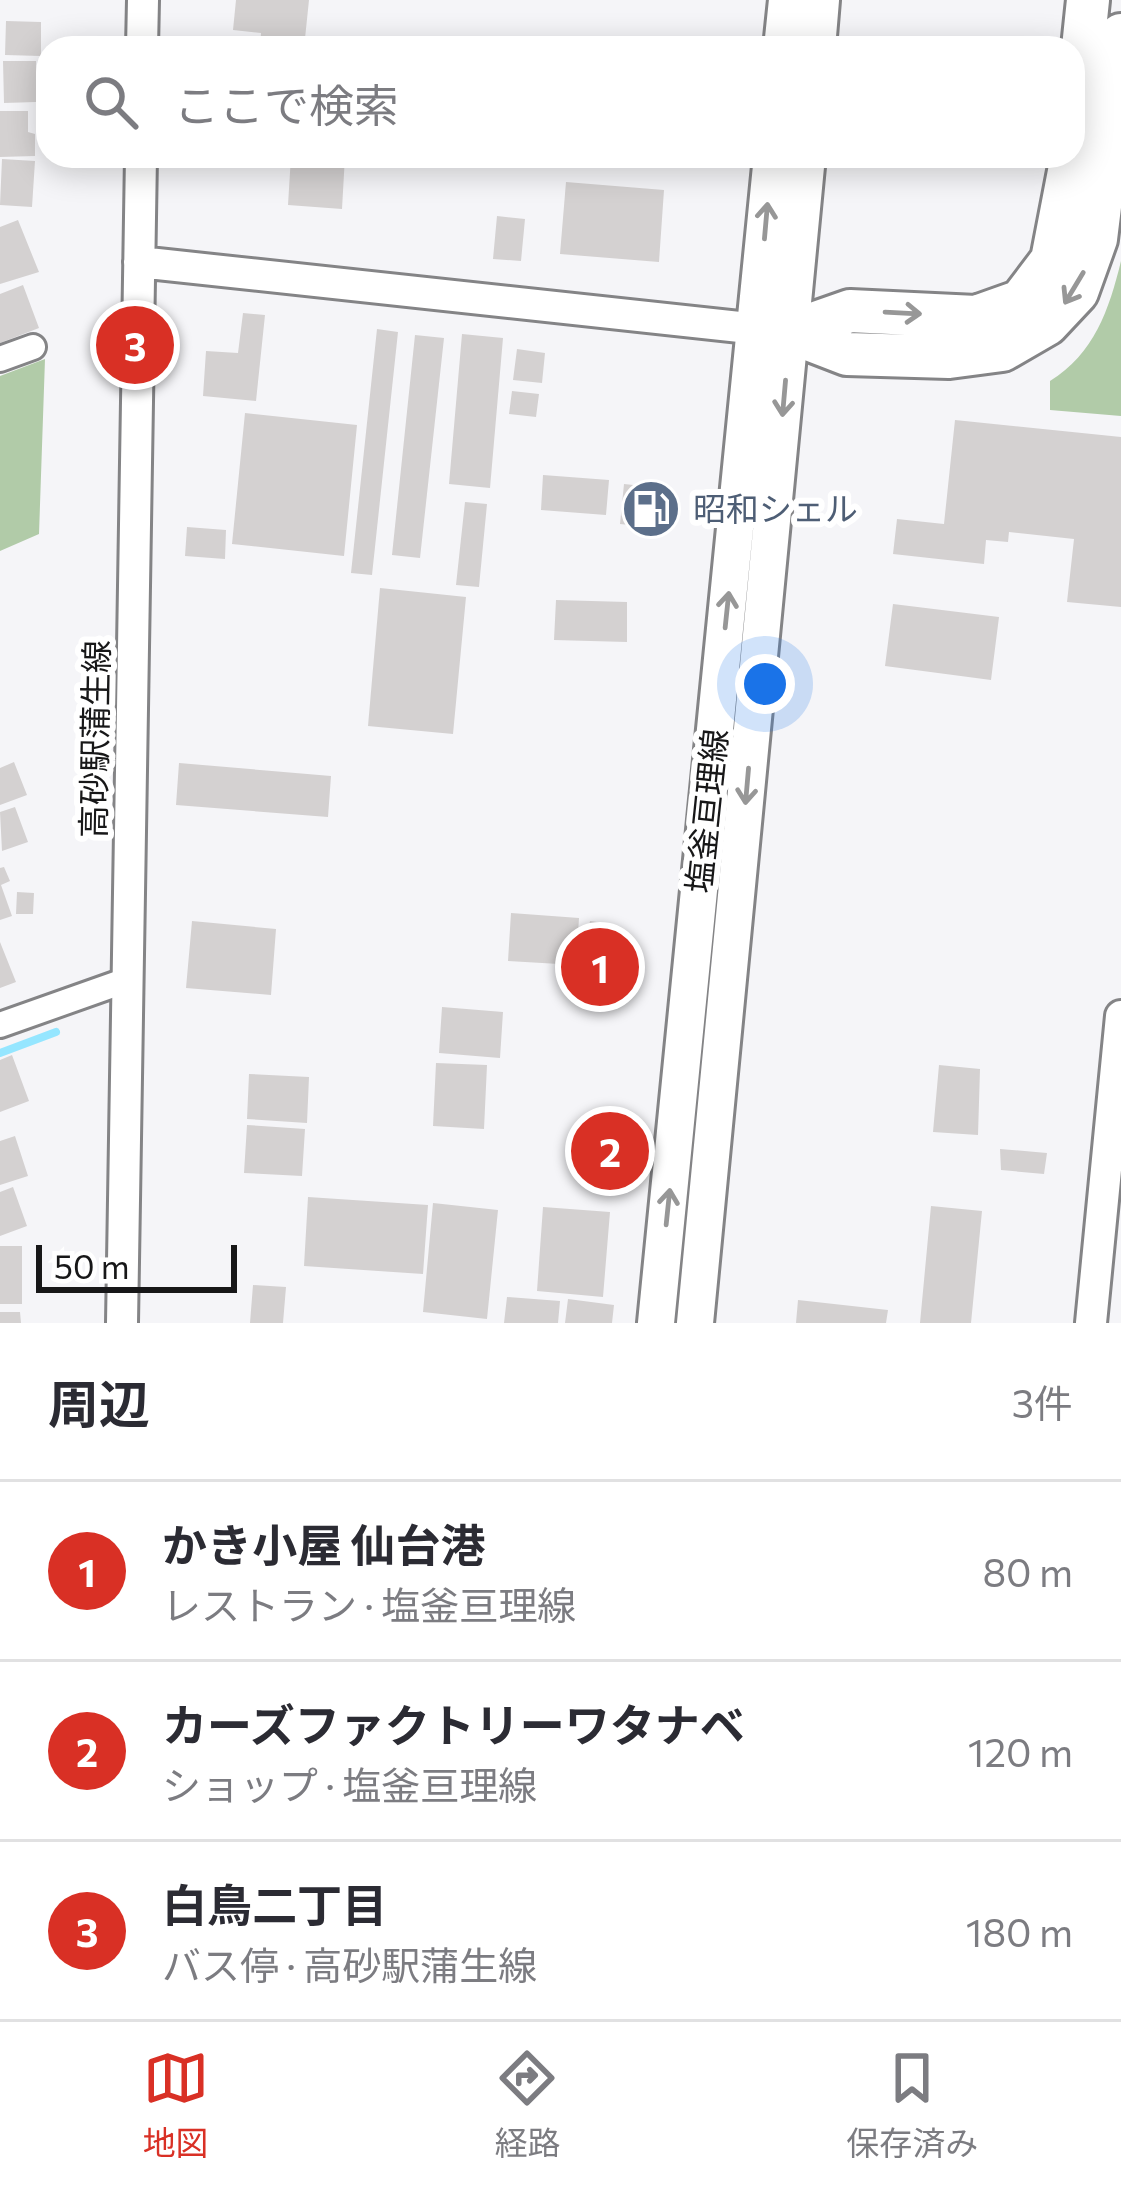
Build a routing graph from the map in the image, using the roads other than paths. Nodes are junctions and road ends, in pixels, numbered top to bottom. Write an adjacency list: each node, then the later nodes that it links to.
1 (143, 0): 6 (street)
2 (787, 0): 7 (main road)
3 (821, 0): 8 (main road)
4 (1088, 0): 9 (highway)
5 (1121, 34): 15 (highway, one-way to 15)
6 (142, 36)
7 (783, 36)
8 (818, 36)
9 (1084, 36)
10 (140, 168): 14 (street, 高砂駅蒲生線)
11 (772, 168): 15 (main road, 塩釜亘理線, one-way to 11)
12 (805, 168): 15 (main road, 塩釜亘理線)
13 (1070, 168): 15 (highway, one-way to 13)
14 (139, 262): 15 (street); 18 (street, 高砂駅蒲生線)
15 (773, 330): 22 (main road, 塩釜亘理線, one-way to 15); 23 (main road, 塩釜亘理線, one-way to 23)
16 (33, 347): 17 (street)
17 (0, 359)
18 (127, 980): 20 (street); 21 (street, 高砂駅蒲生線)
19 (1121, 1016): 24 (street)
20 (0, 1025)
21 (122, 1323)
22 (656, 1323)
23 (695, 1323)
24 (1091, 1323)

